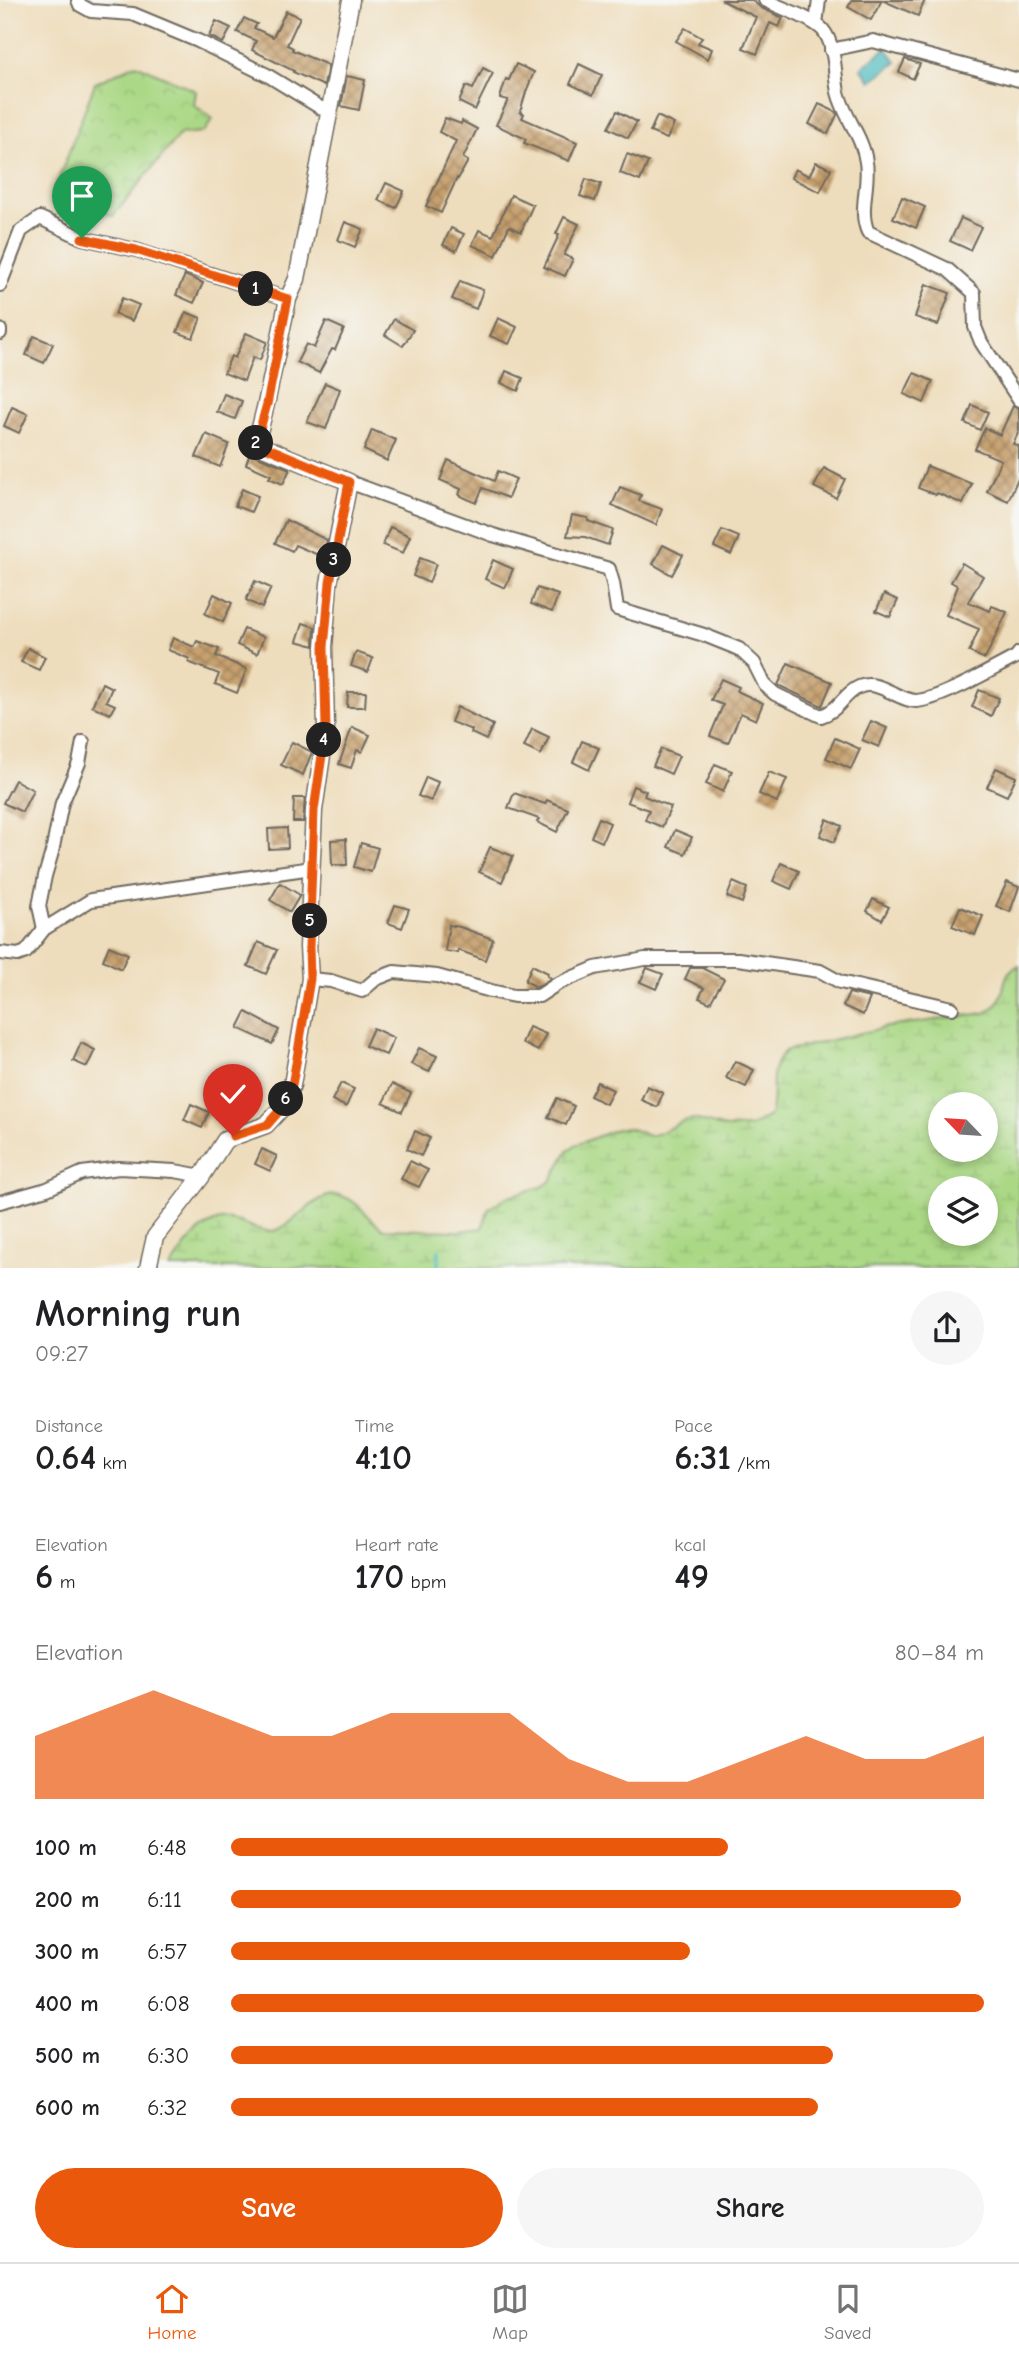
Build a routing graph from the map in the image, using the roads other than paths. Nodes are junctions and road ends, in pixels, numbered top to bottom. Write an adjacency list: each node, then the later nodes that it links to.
1 (78, 0): 8 (street)
2 (351, 0): 8 (street)
3 (765, 0): 5 (street)
4 (819, 0): 5 (street)
5 (816, 24): 6 (street)
6 (831, 50): 7 (street); 11 (street)
7 (1019, 80)
8 (329, 113): 10 (street)
9 (0, 285): 10 (street)
10 (288, 299): 12 (street)
11 (1019, 400)
12 (349, 482): 13 (street); 15 (street)
13 (1019, 653)
14 (83, 742): 16 (street)
15 (312, 868): 16 (street); 18 (street)
16 (44, 929): 17 (street)
17 (0, 953)
18 (310, 979): 19 (street); 20 (street)
19 (952, 1008)
20 (202, 1176): 21 (street); 22 (street)
21 (0, 1202)
22 (148, 1268)

